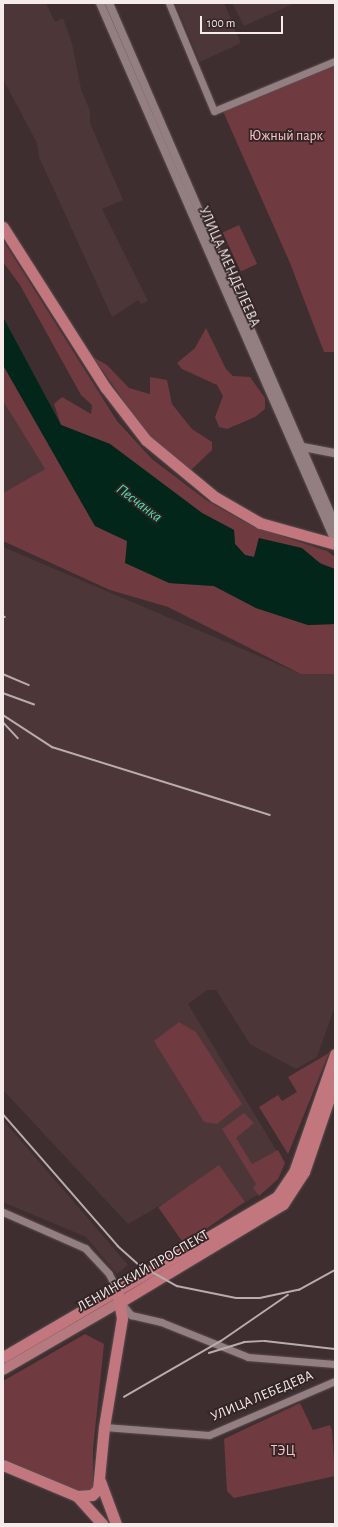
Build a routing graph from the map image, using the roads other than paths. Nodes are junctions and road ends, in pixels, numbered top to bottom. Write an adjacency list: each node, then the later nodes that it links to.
1 (100, 3): 6 (street, УЛИЦА МЕНДЕЛЕЕВА)
2 (109, 3): 6 (street, УЛИЦА МЕНДЕЛЕЕВА)
3 (169, 3): 4 (street)
4 (335, 61)
5 (3, 227): 11 (highway)
6 (234, 300): 7 (street, УЛИЦА МЕНДЕЛЕЕВА); 10 (street, УЛИЦА МЕНДЕЛЕЕВА)
7 (303, 447): 8 (street); 9 (street, УЛИЦА МЕНДЕЛЕЕВА)
8 (335, 453)
9 (335, 524)
10 (335, 541)
11 (335, 544)
12 (335, 1054): 14 (highway)
13 (335, 1081): 14 (highway)
14 (290, 1188): 16 (highway, ЛЕНИНСКИЙ ПРОСПЕКТ); 17 (highway, ЛЕНИНСКИЙ ПРОСПЕКТ)
15 (3, 1212): 16 (street)
16 (117, 1290): 17 (highway); 18 (highway, ЛЕНИНСКИЙ ПРОСПЕКТ)
17 (120, 1302): 19 (street); 20 (main road, ЛЕНИНСКИЙ ПРОСПЕКТ); 22 (highway)
18 (3, 1357)
19 (335, 1364)
20 (3, 1370)
21 (335, 1381): 22 (street, УЛИЦА ЛЕБЕДЕВА)
22 (104, 1427): 24 (highway)
23 (3, 1465): 25 (highway)
24 (100, 1480): 25 (highway); 27 (highway)
25 (77, 1496): 26 (highway)
26 (102, 1524)
27 (116, 1524)

